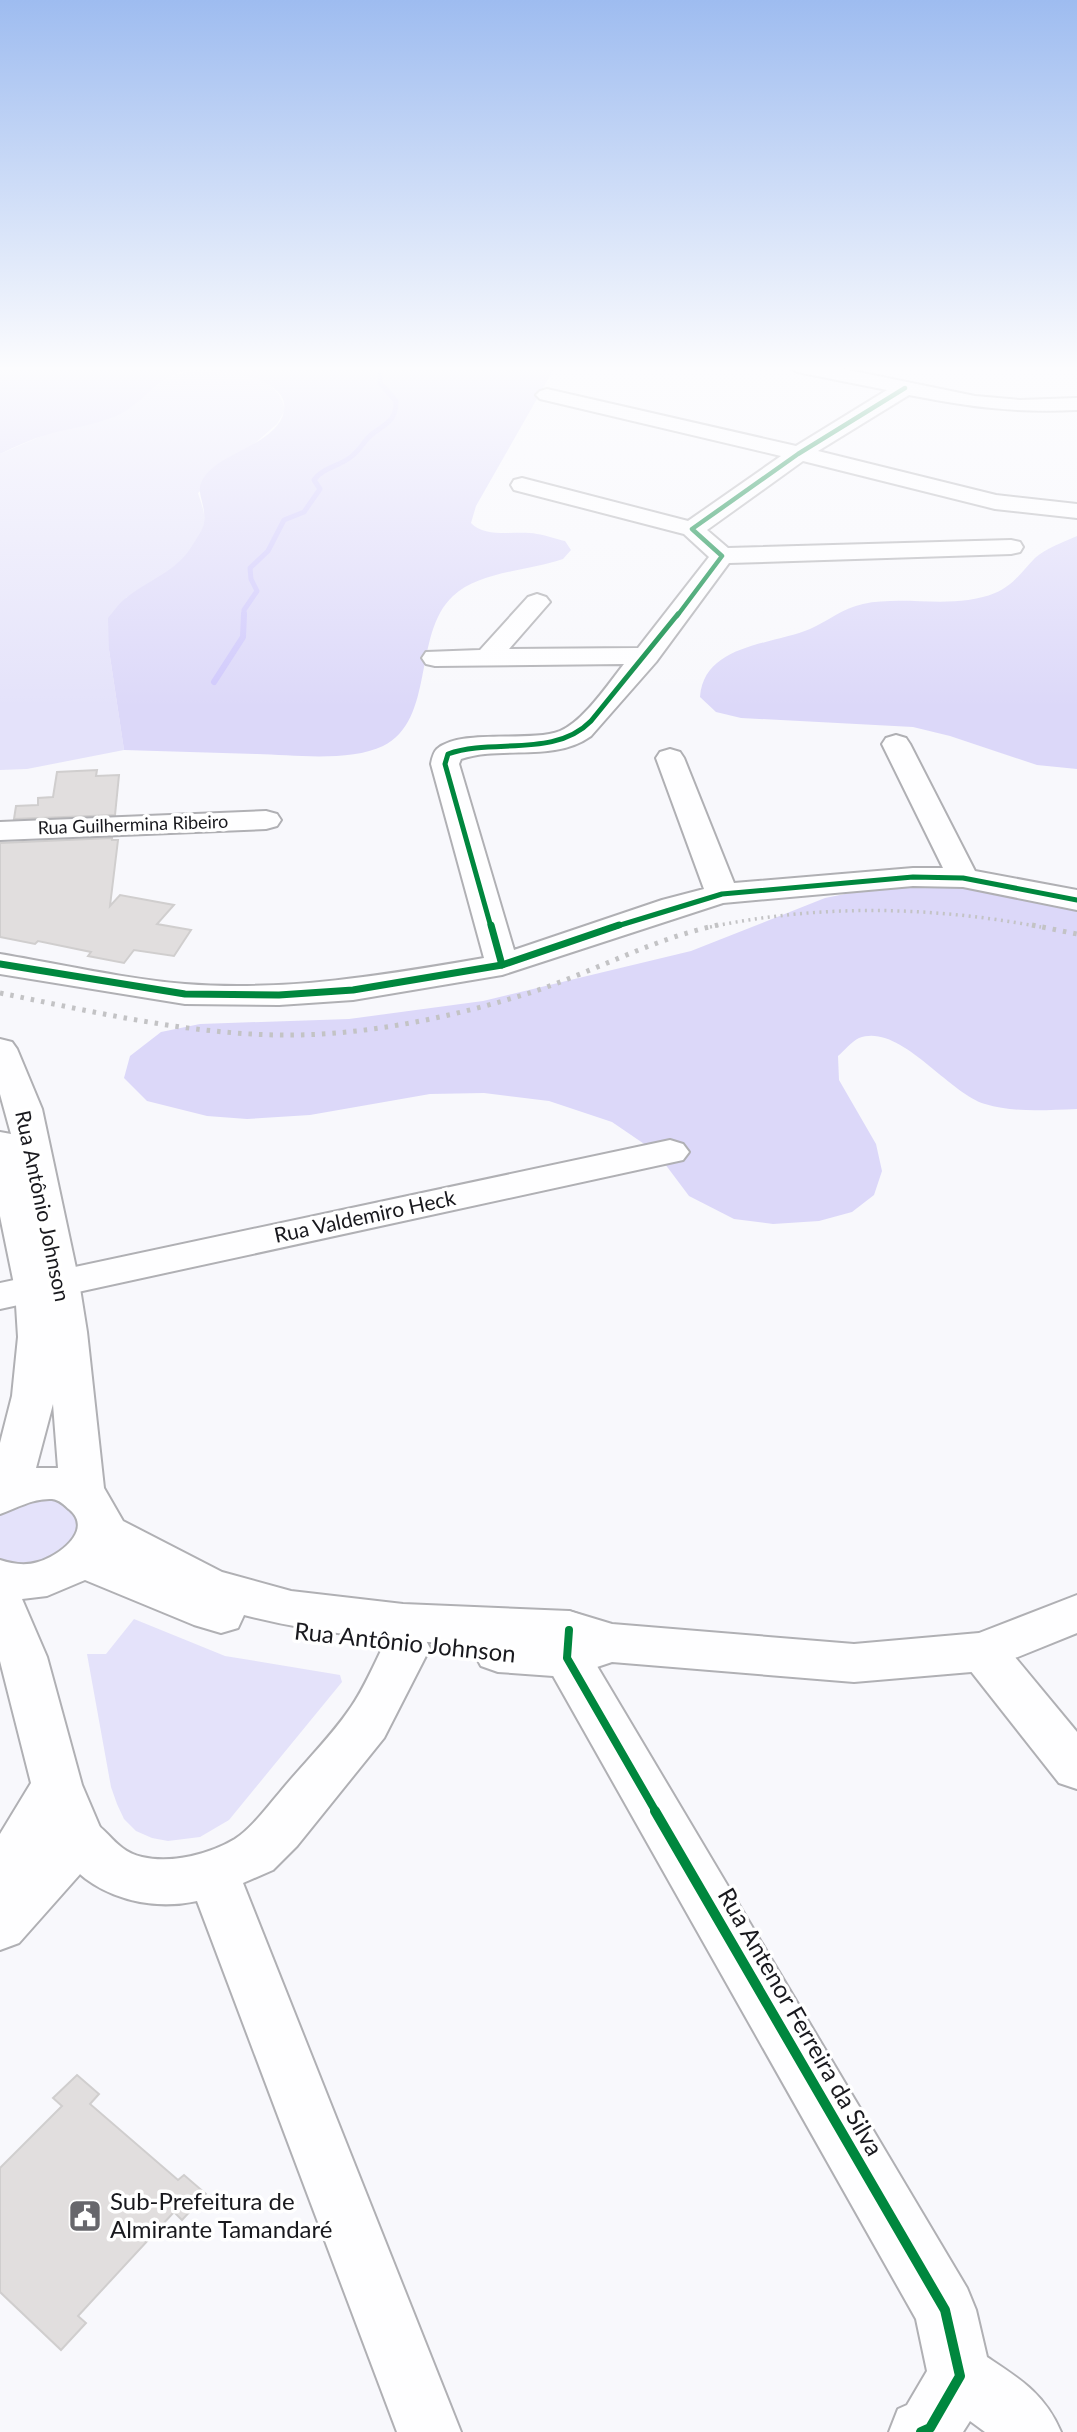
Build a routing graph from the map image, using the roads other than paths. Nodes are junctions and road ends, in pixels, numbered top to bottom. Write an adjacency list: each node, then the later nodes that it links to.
1 (761, 480): 5 (street)
2 (907, 480): 4 (street)
3 (522, 485): 5 (street)
4 (1077, 511)
5 (692, 529): 7 (street)
6 (1011, 547): 7 (street)
7 (722, 556): 9 (street)
8 (537, 602): 10 (street)
9 (647, 656): 10 (street); 20 (street)
10 (488, 658): 11 (street)
11 (435, 659)
12 (896, 744): 16 (street)
13 (670, 758): 17 (street)
14 (266, 820): 15 (street, Rua Guilhermina Ribeiro)
15 (0, 831)
16 (963, 878): 17 (street); 18 (street)
17 (722, 894): 20 (street)
18 (1077, 900)
19 (0, 964): 20 (street)
20 (502, 965)
21 (0, 1049): 24 (street, Rua Antônio Johnson)
22 (0, 1143): 24 (street, Rua Antônio Johnson)
23 (670, 1152): 24 (street, Rua Valdemiro Heck)
24 (31, 1289): 25 (street, Rua Antônio Johnson); 26 (street, Rua Antônio Johnson)
25 (3, 1495): 26 (street)
26 (78, 1540): 27 (street); 30 (street, Rua Antônio Johnson); 31 (street, Rua Antônio Johnson); 33 (street)
27 (0, 1578)
28 (0, 1602): 33 (street)
29 (1077, 1613): 32 (street, Rua Antônio Johnson)
30 (583, 1644): 31 (street, Rua Antônio Johnson); 32 (street, Rua Antônio Johnson); 40 (street, Rua Antenor Ferreira da Silva)
31 (407, 1648): 37 (street)
32 (983, 1652): 34 (street)
33 (23, 1657): 35 (street)
34 (1077, 1768)
35 (57, 1785): 36 (street); 38 (street)
36 (79, 1839): 37 (street); 39 (street)
37 (213, 1873): 41 (street)
38 (0, 1881)
39 (0, 1926)
40 (960, 2376): 42 (street); 43 (street)
41 (429, 2432)
42 (921, 2432)
43 (1029, 2432)

